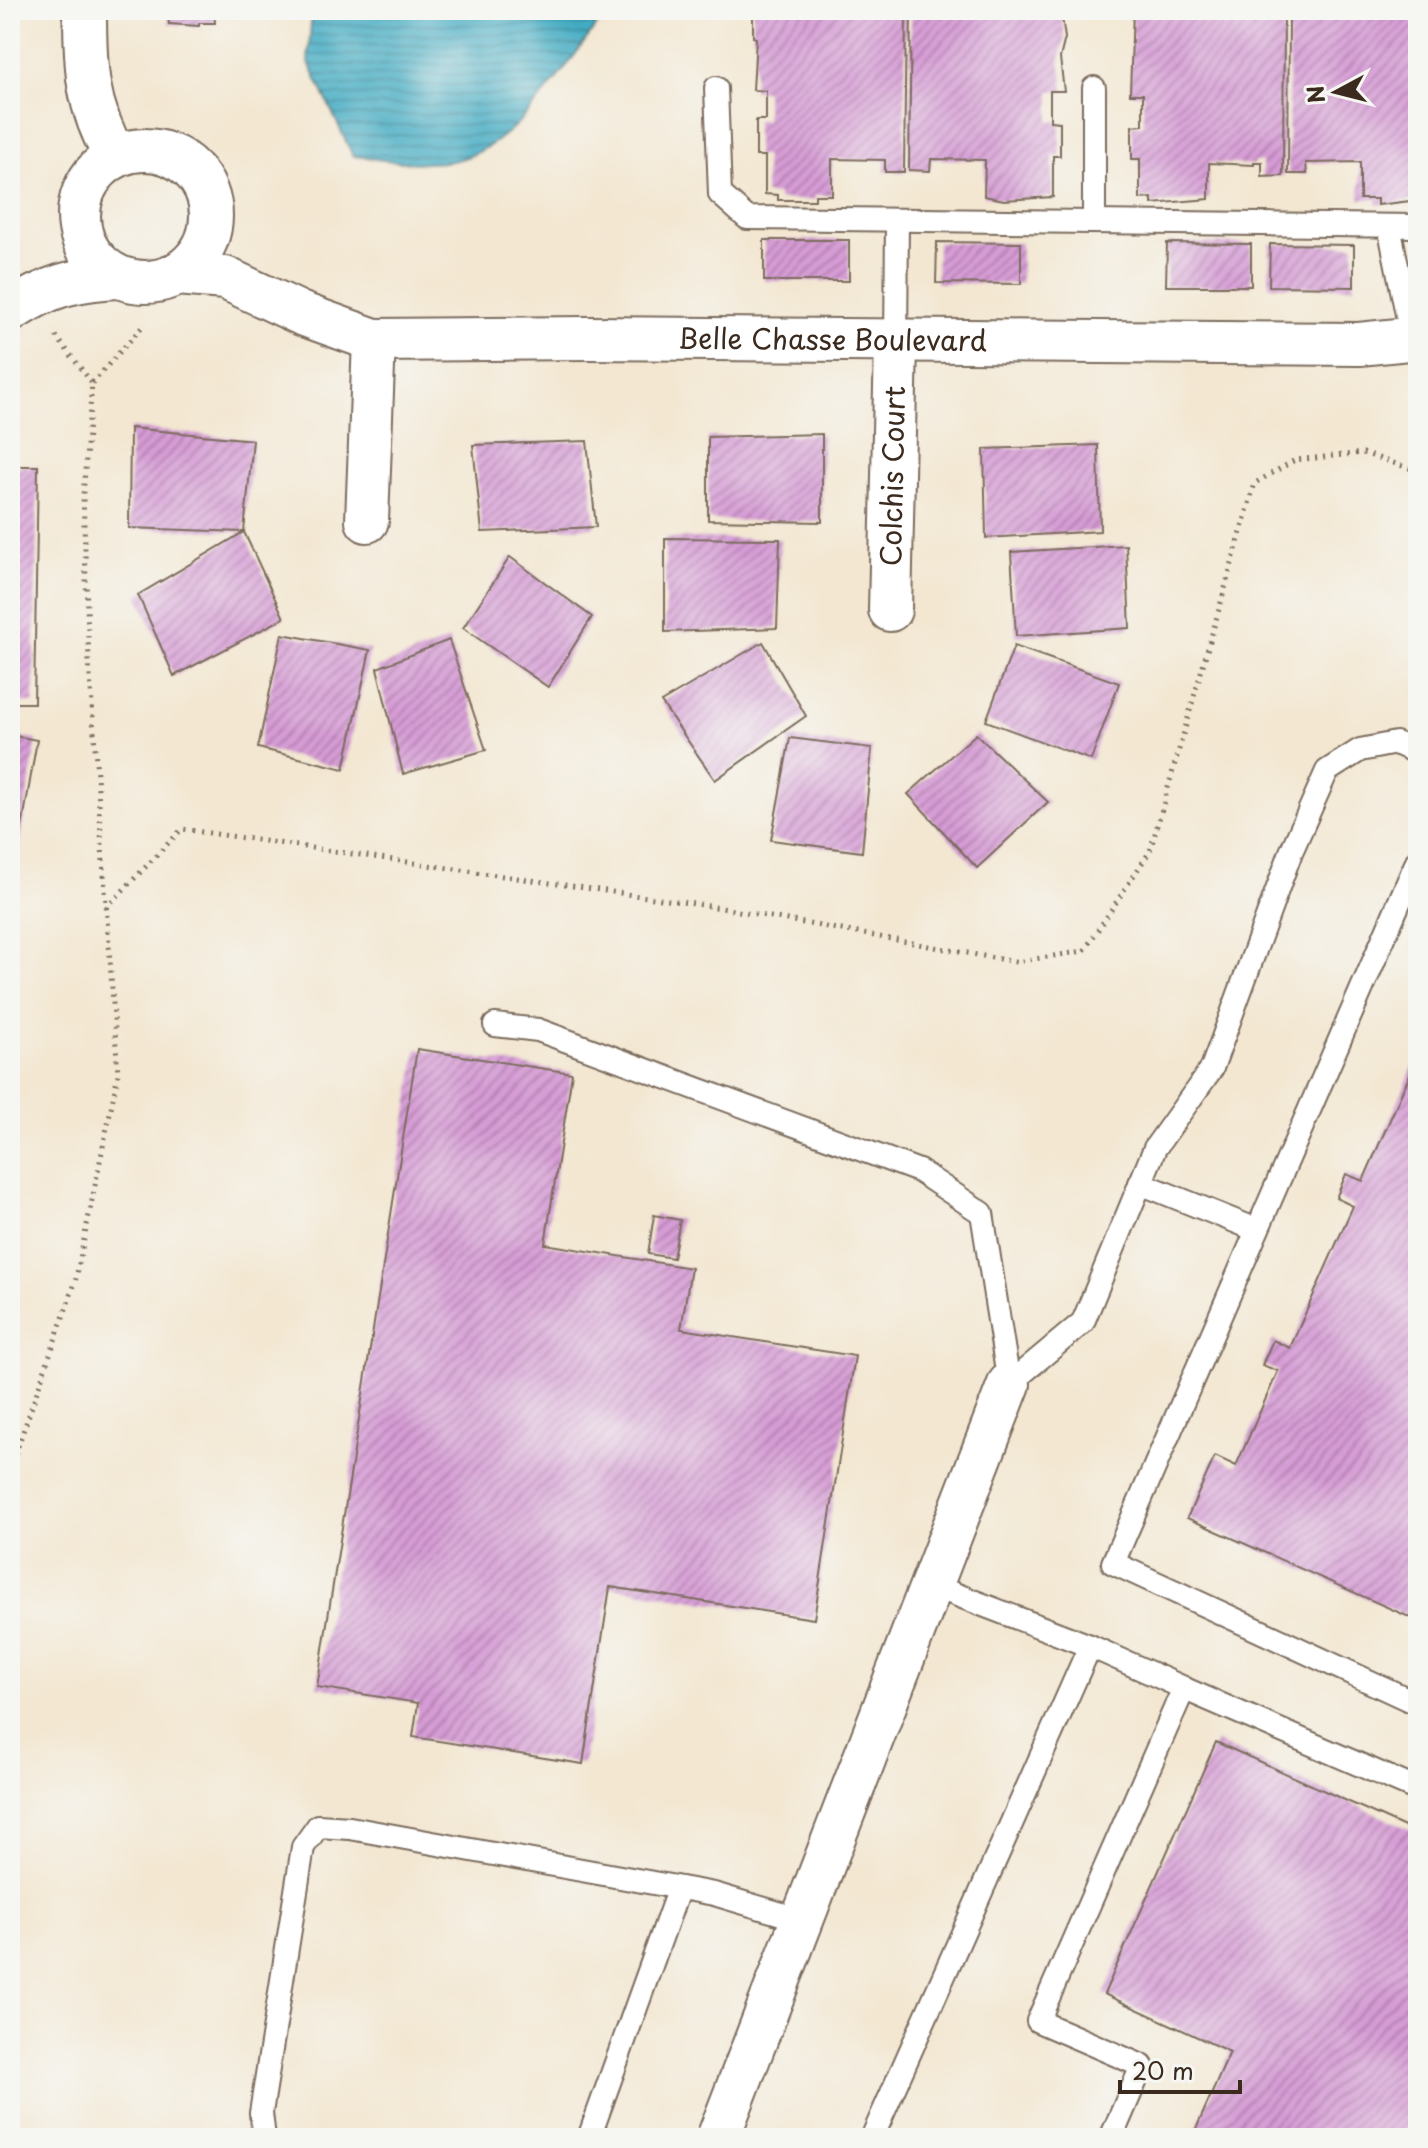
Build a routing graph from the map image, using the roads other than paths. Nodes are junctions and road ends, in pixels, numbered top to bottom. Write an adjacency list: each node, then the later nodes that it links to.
1 (85, 10): 4 (street)
2 (716, 88): 5 (lane)
3 (1094, 88): 7 (lane)
4 (115, 156): 6 (street, Belle Chasse Boulevard); 10 (street)
5 (897, 220): 7 (lane); 17 (lane)
6 (211, 221): 11 (street); 13 (street, Belle Chasse Boulevard)
7 (1094, 222): 8 (lane)
8 (1389, 226): 9 (lane); 15 (lane)
9 (1418, 226)
10 (82, 235): 12 (street); 14 (street)
11 (177, 274): 12 (street, Belle Chasse Boulevard); 13 (street, Belle Chasse Boulevard)
12 (117, 277): 14 (street, Belle Chasse Boulevard)
13 (254, 291): 16 (street, Belle Chasse Boulevard)
14 (29, 299)
15 (1415, 339): 17 (street, Belle Chasse Boulevard)
16 (374, 340): 17 (street, Belle Chasse Boulevard); 18 (street)
17 (896, 343): 19 (street, Colchis Court)
18 (367, 521)
19 (890, 610)
20 (1418, 753): 23 (lane)
21 (1418, 859): 24 (lane)
22 (495, 1025): 25 (lane)
23 (1140, 1183): 24 (lane); 25 (lane)
24 (1257, 1230): 29 (lane)
25 (1009, 1384): 26 (street)
26 (931, 1585): 27 (lane); 32 (street)
27 (1090, 1646): 28 (lane); 36 (lane)
28 (1178, 1686): 30 (lane); 37 (lane)
29 (1418, 1704)
30 (1418, 1790)
31 (679, 1888): 32 (lane); 33 (lane); 34 (lane)
32 (802, 1920): 35 (street)
33 (264, 2138)
34 (589, 2138)
35 (718, 2138)
36 (872, 2138)
37 (1111, 2138)

